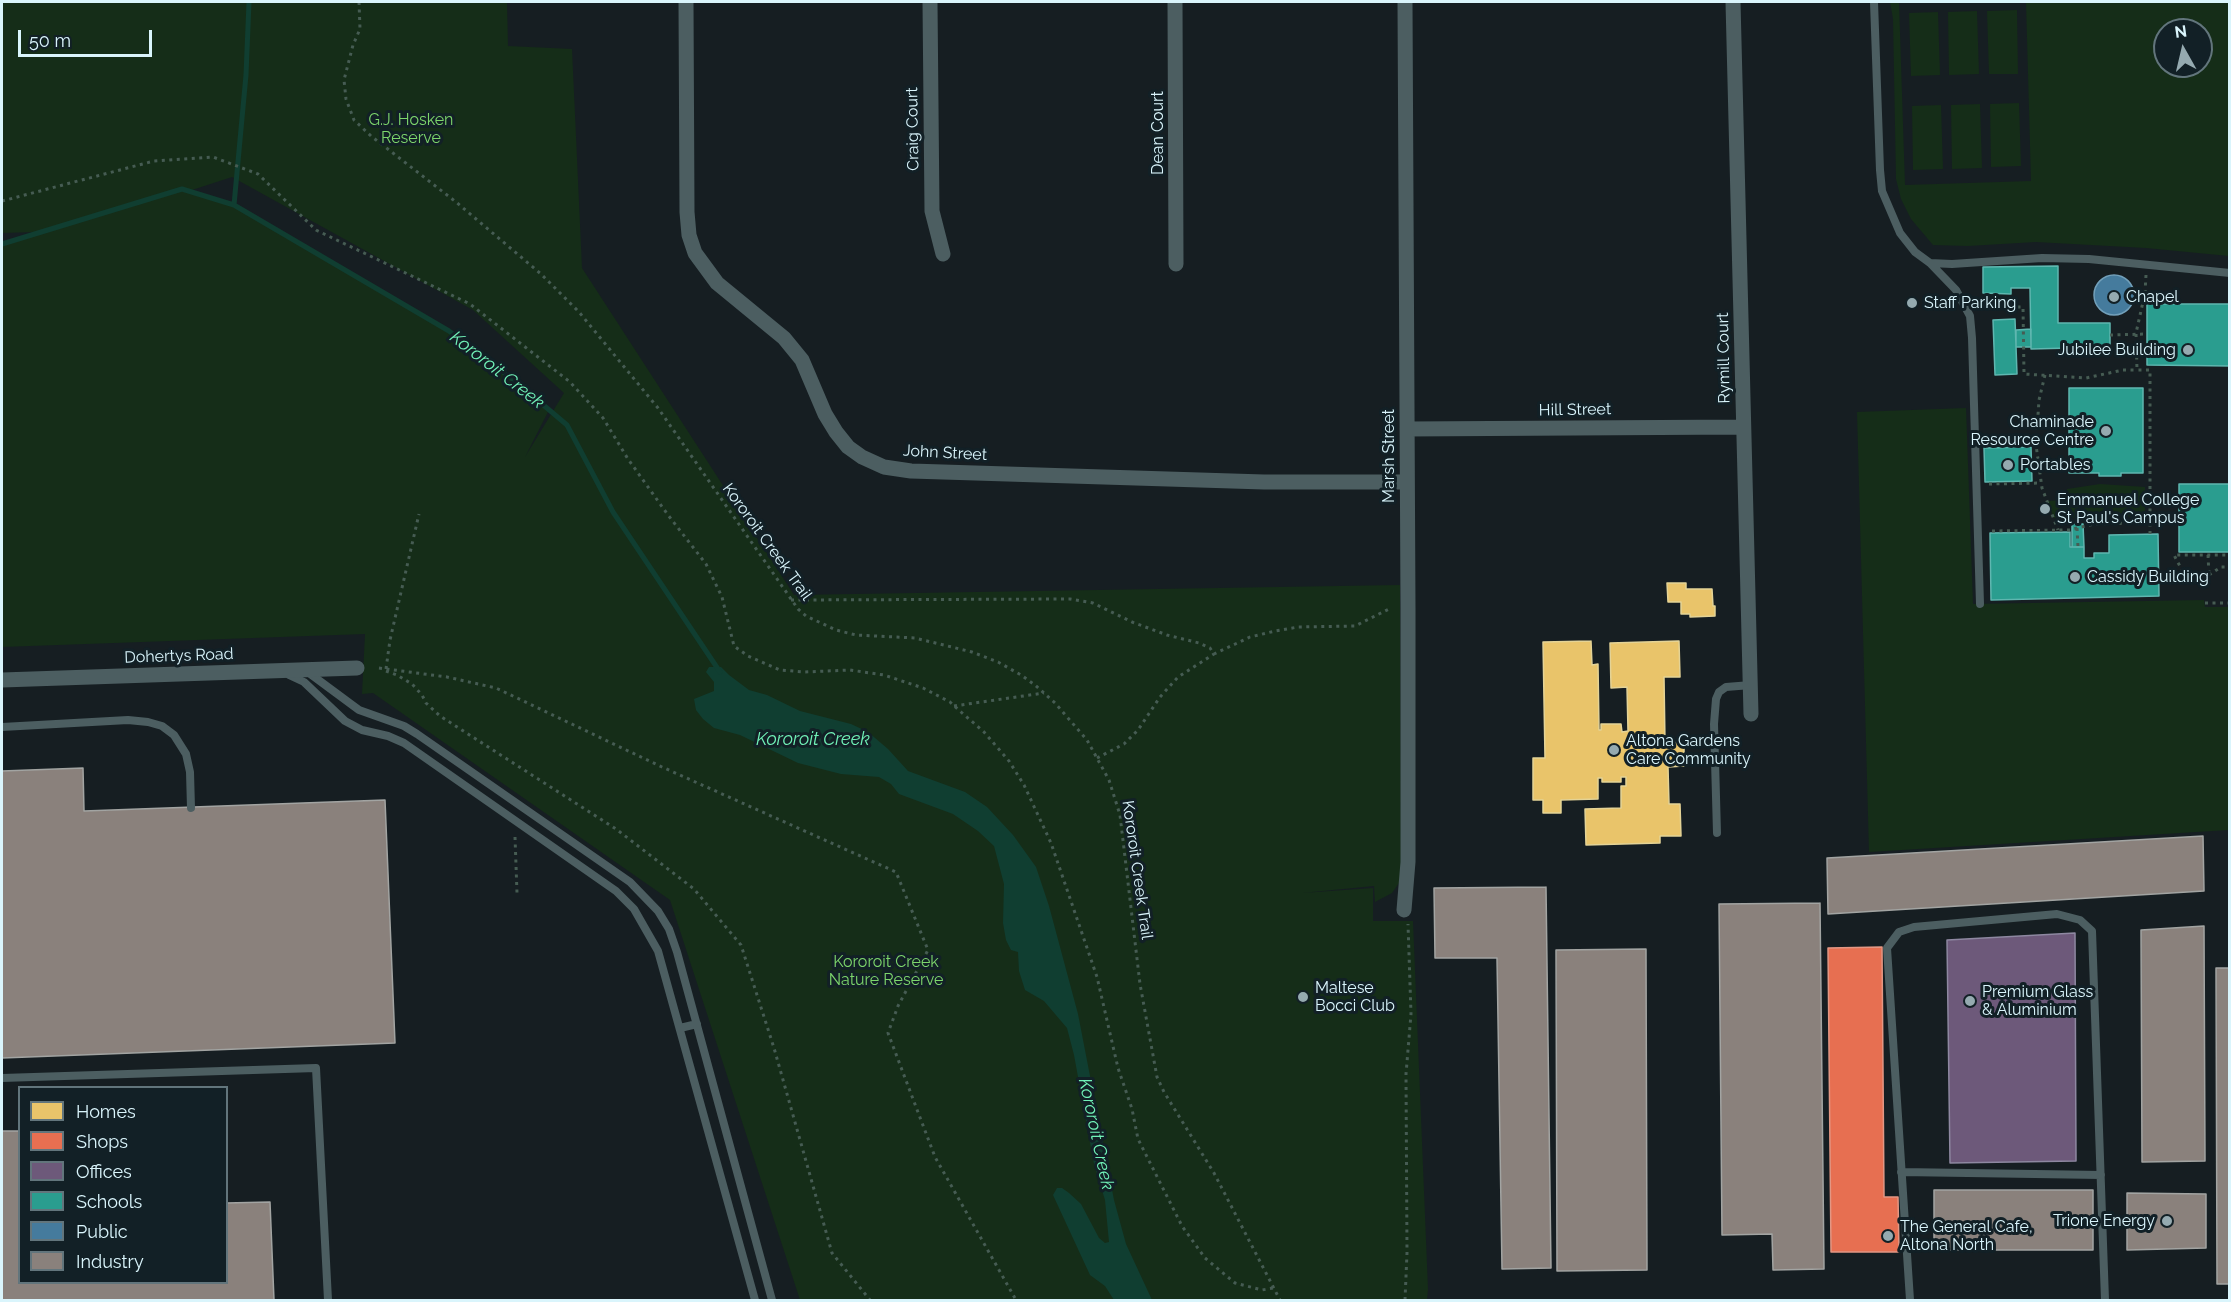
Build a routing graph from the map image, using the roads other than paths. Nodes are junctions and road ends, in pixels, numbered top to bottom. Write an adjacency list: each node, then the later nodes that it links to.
1 (686, 2): 13 (street, John Street)
2 (930, 2): 7 (street, Craig Court)
3 (1175, 2): 8 (street, Dean Court)
4 (1405, 2): 12 (street, Marsh Street)
5 (1733, 2): 11 (street, Rymill Court)
6 (1874, 2): 9 (lane)
7 (943, 254)
8 (1176, 264)
9 (1930, 264): 10 (lane); 14 (lane)
10 (2229, 273)
11 (1743, 427): 12 (street, Hill Street); 19 (street, Rymill Court)
12 (1407, 429): 13 (street, Marsh Street)
13 (1407, 482): 26 (street, Marsh Street)
14 (1980, 604)
15 (357, 668): 16 (street, Dohertys Road)
16 (296, 669): 17 (street, Dohertys Road); 24 (lane)
17 (270, 670): 18 (street, Dohertys Road); 25 (lane)
18 (2, 680)
19 (1751, 685): 20 (street, Rymill Court); 23 (lane)
20 (1751, 714)
21 (2, 727): 22 (lane)
22 (191, 808)
23 (1717, 833)
24 (640, 891): 25 (lane); 27 (lane)
25 (628, 903): 28 (lane)
26 (1404, 910)
27 (697, 1024): 28 (lane); 30 (lane)
28 (680, 1028): 31 (lane)
29 (2, 1078): 34 (lane)
30 (728, 1137): 31 (lane); 36 (lane)
31 (711, 1142): 35 (lane)
32 (1901, 1172): 33 (lane); 33 (lane); 37 (lane)
33 (2101, 1175): 38 (lane)
34 (328, 1300)
35 (754, 1300)
36 (772, 1300)
37 (1910, 1300)
38 (2105, 1300)

